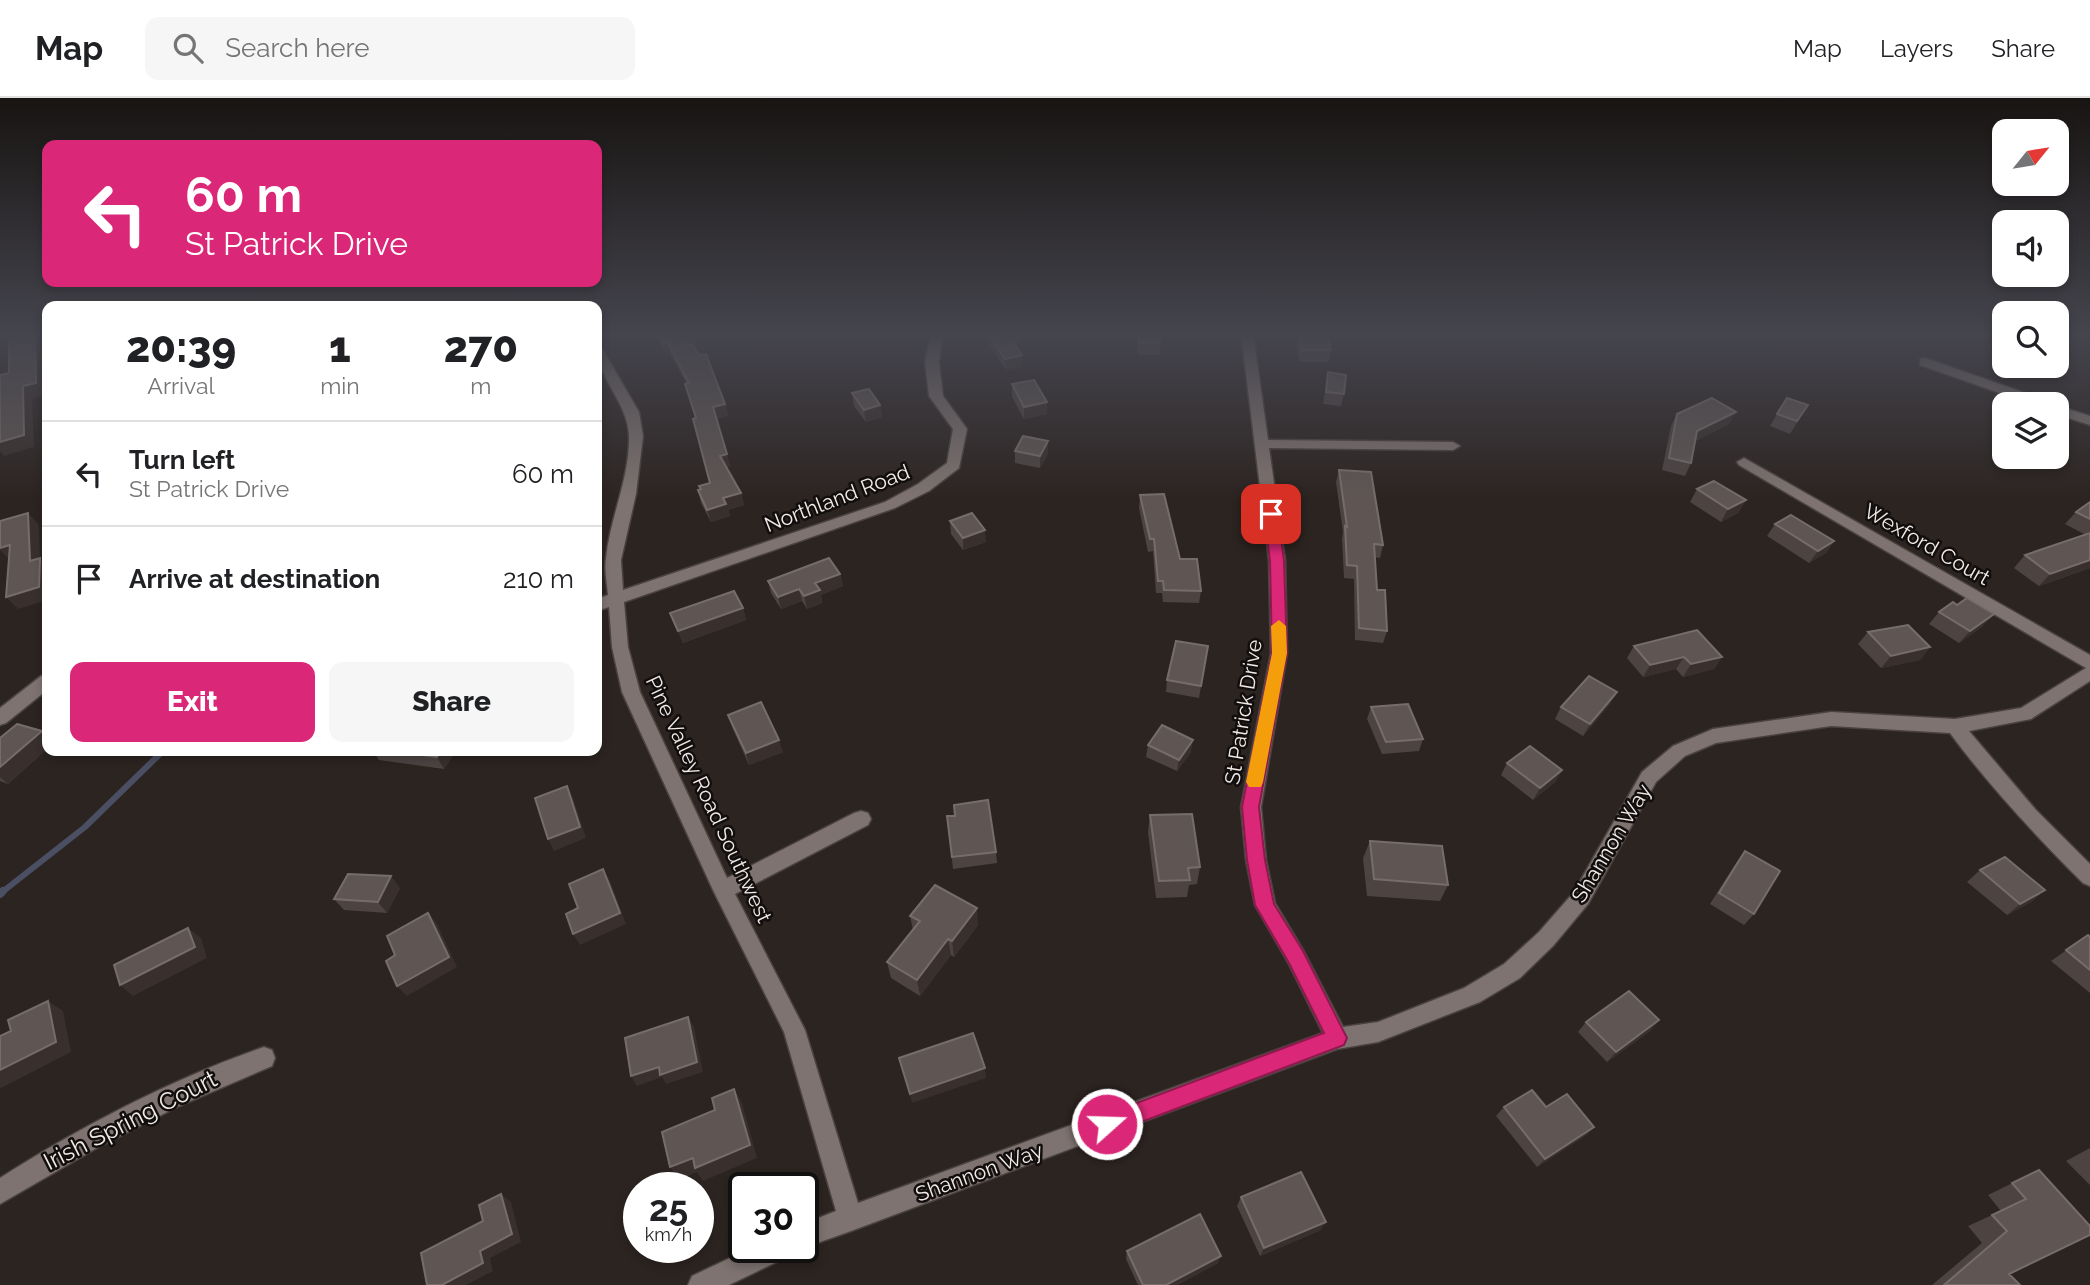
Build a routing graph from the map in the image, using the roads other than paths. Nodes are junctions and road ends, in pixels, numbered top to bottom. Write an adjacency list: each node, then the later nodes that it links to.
1 (619, 388): 9 (street, Pine Valley Road Southwest)
2 (935, 388): 9 (street, Northland Road)
3 (1254, 388): 6 (street, St Patrick Drive)
4 (2069, 414): 5 (street)
5 (2090, 421)
6 (1262, 444): 7 (street); 18 (street, St Patrick Drive)
7 (1453, 446)
8 (1744, 462): 10 (street, Wexford Court)
9 (606, 602): 17 (street, Pine Valley Road Southwest)
10 (2090, 663)
11 (2090, 673): 14 (street, Shannon Way)
12 (42, 685): 13 (street)
13 (0, 718)
14 (1955, 726): 16 (street); 18 (street, Shannon Way)
15 (861, 819): 17 (street)
16 (2090, 877)
17 (723, 890): 21 (street, Pine Valley Road Southwest)
18 (1337, 1038): 21 (street, Shannon Way)
19 (264, 1058): 20 (street, Irish Spring Court)
20 (0, 1192)
21 (851, 1220): 22 (street, Shannon Way)
22 (819, 1231)
23 (747, 1263): 24 (street)
24 (701, 1285)

